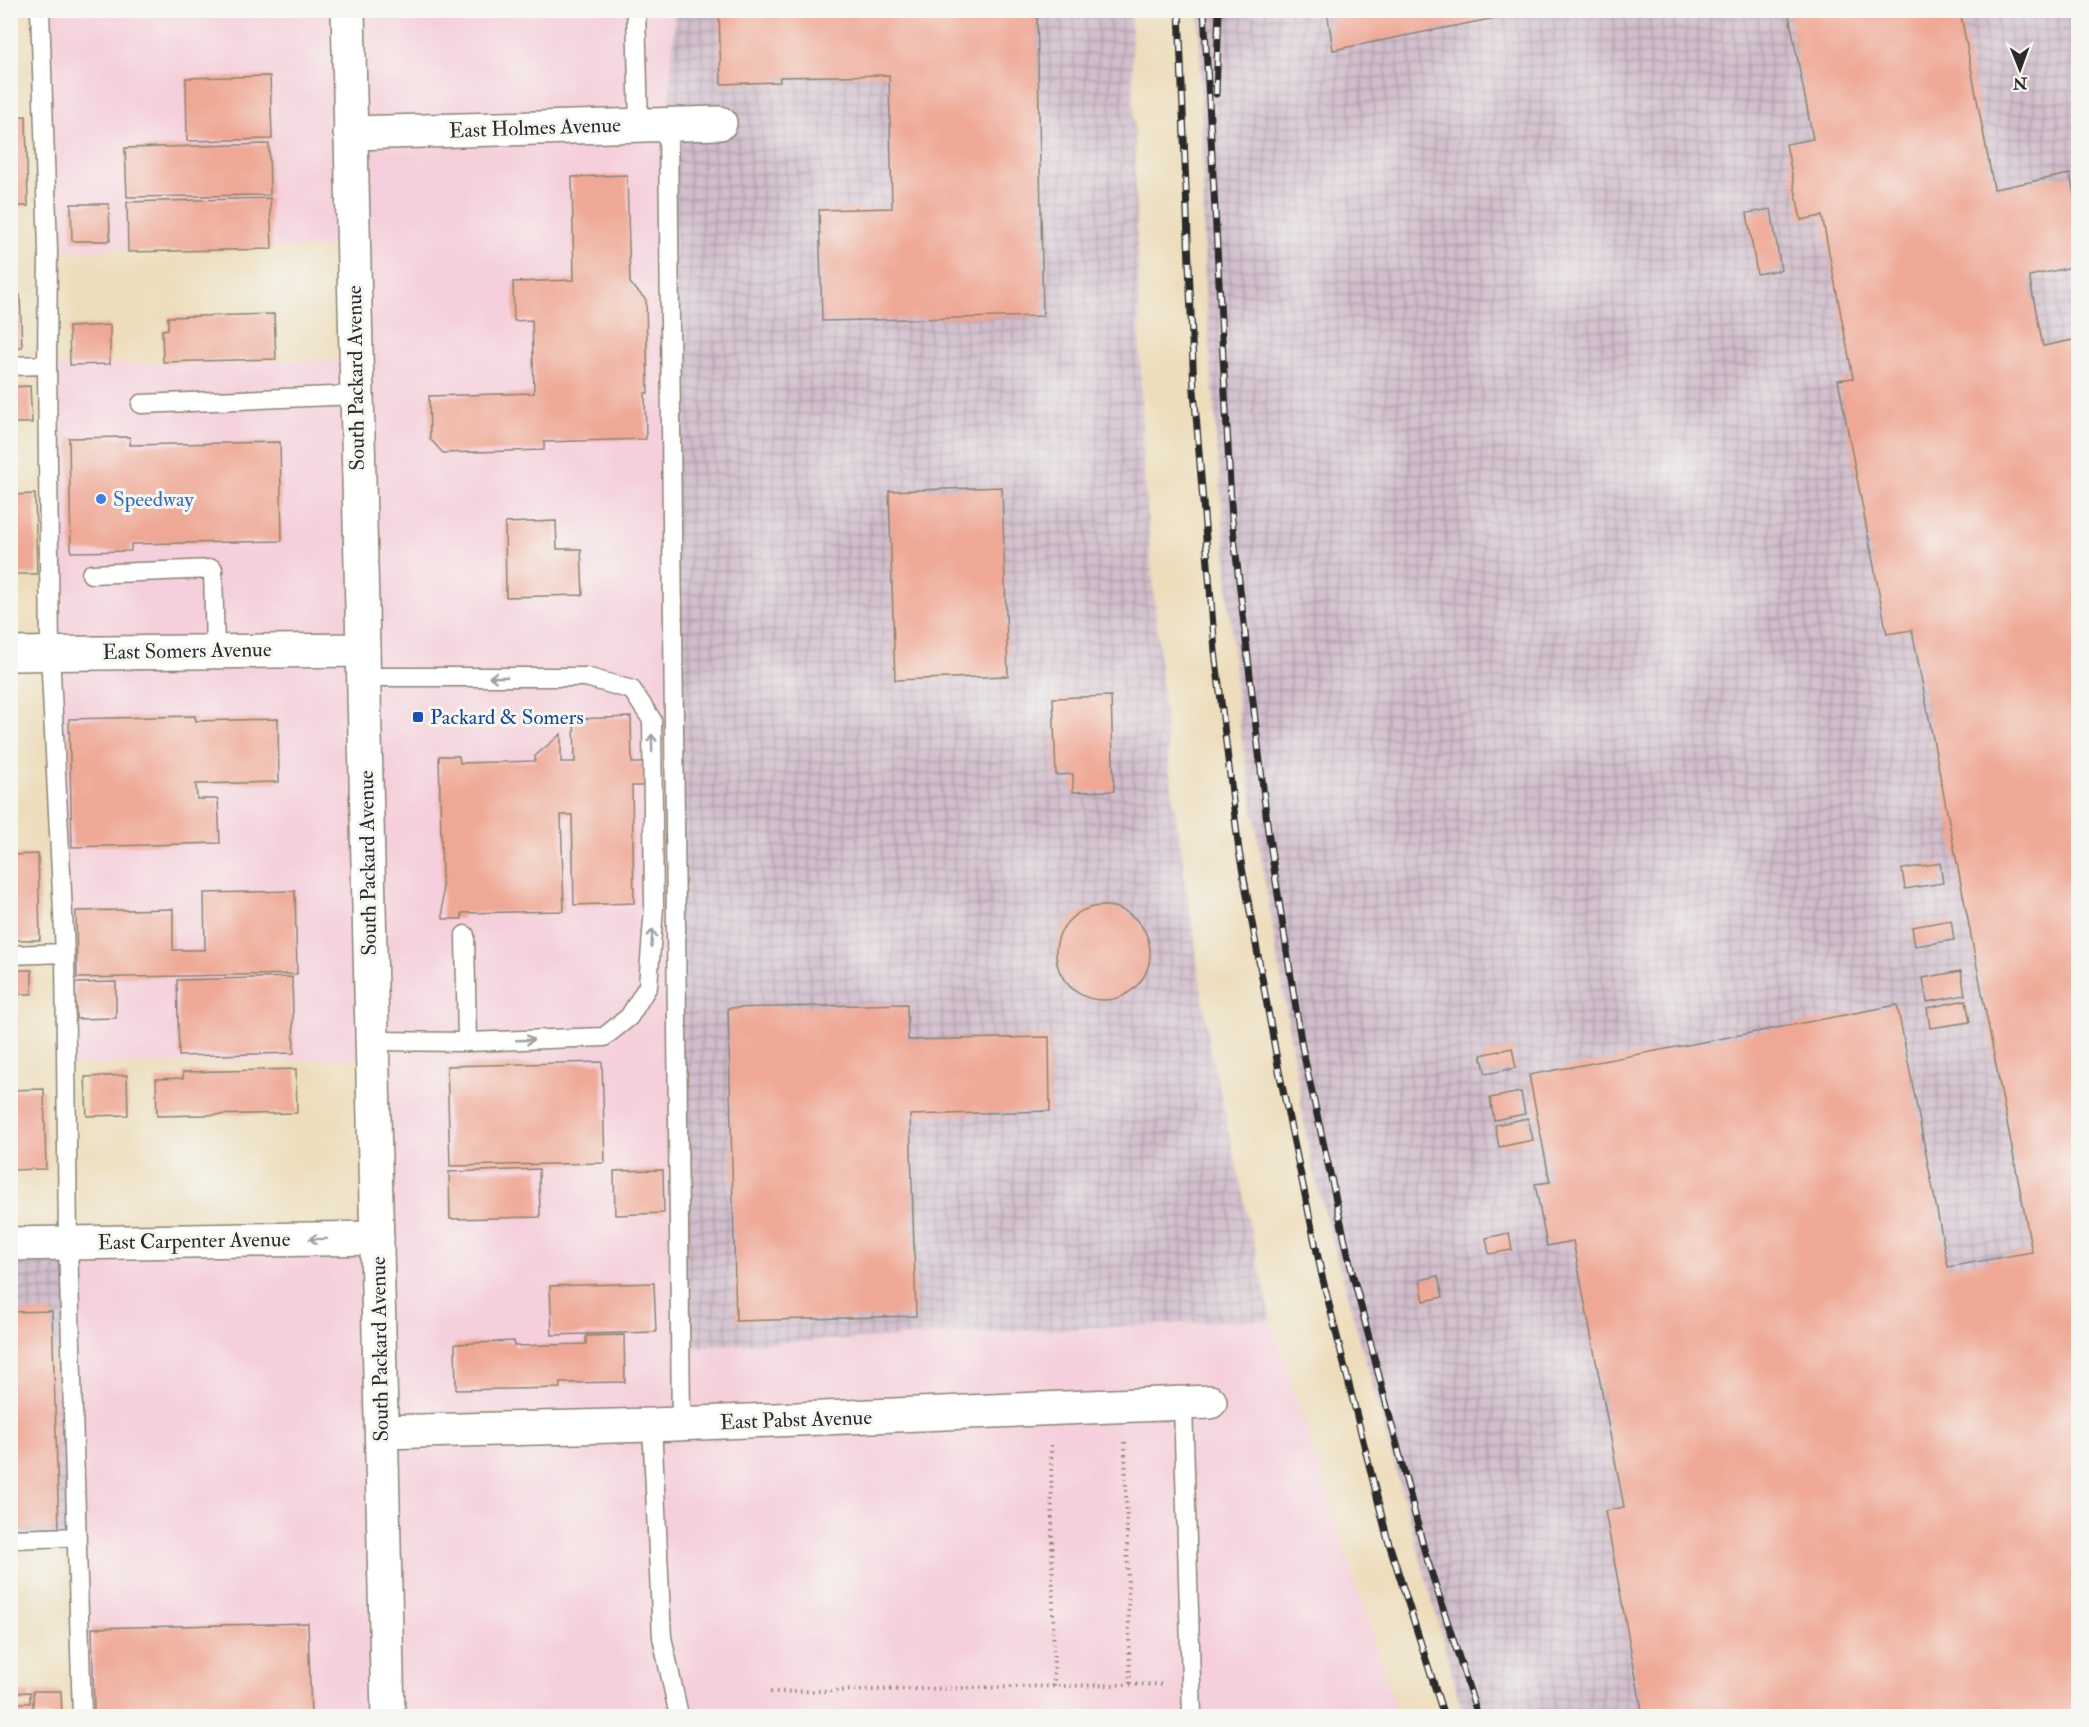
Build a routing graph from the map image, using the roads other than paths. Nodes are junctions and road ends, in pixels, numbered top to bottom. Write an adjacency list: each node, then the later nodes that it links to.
1 (40, 10): 7 (lane)
2 (348, 10): 6 (street, South Packard Avenue)
3 (636, 10): 5 (lane)
4 (720, 123): 5 (street, East Holmes Avenue)
5 (654, 125): 6 (street, East Holmes Avenue); 25 (lane)
6 (350, 133): 9 (street, South Packard Avenue)
7 (47, 365): 8 (lane); 13 (lane)
8 (10, 366)
9 (357, 395): 10 (lane); 15 (street, South Packard Avenue)
10 (141, 404)
11 (91, 574): 12 (lane)
12 (215, 651): 13 (street, East Somers Avenue); 15 (street, East Somers Avenue)
13 (50, 653): 14 (street, East Somers Avenue); 17 (lane)
14 (10, 654)
15 (363, 664): 19 (street, South Packard Avenue); 20 (lane, one-way to 15)
16 (465, 935): 20 (lane)
17 (65, 953): 18 (lane); 22 (lane)
18 (10, 955)
19 (372, 1041): 20 (lane); 21 (street, South Packard Avenue)
20 (467, 1042)
21 (377, 1238): 22 (street, East Carpenter Avenue, one-way to 22); 26 (street, South Packard Avenue)
22 (68, 1243): 23 (street, East Carpenter Avenue); 27 (lane)
23 (10, 1244)
24 (1196, 1402): 25 (street, East Pabst Avenue); 32 (lane)
25 (667, 1425): 26 (street, East Pabst Avenue); 31 (lane)
26 (382, 1432): 30 (street, South Packard Avenue)
27 (77, 1537): 28 (lane); 29 (lane)
28 (10, 1539)
29 (81, 1716)
30 (388, 1716)
31 (679, 1716)
32 (1192, 1716)

